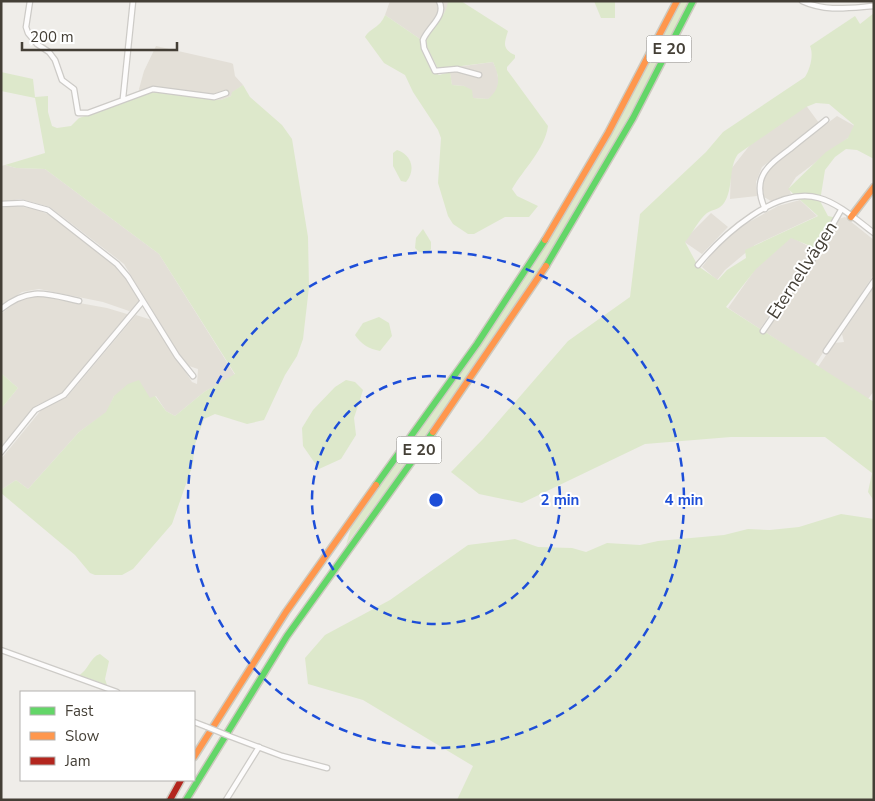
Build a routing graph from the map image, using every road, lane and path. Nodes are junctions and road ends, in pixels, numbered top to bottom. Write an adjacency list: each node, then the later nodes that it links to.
1 (30, 1): 10 (street)
2 (133, 1): 10 (street)
3 (440, 1): 8 (street)
4 (676, 1): 31 (main road, E 20)
5 (693, 1): 35 (main road, E 20)
6 (802, 1): 7 (street)
7 (874, 6)
8 (479, 75)
9 (226, 93): 10 (street)
10 (123, 98)
11 (826, 120): 14 (street)
12 (874, 187): 16 (main road)
13 (1, 204): 21 (street)
14 (765, 209): 15 (street); 18 (street)
15 (841, 210): 16 (street); 23 (street, Eternellvägen)
16 (851, 217): 17 (street)
17 (874, 234)
18 (698, 265)
19 (874, 281): 24 (street)
20 (79, 301): 22 (street)
21 (142, 302): 25 (street); 26 (street)
22 (1, 308)
23 (763, 331)
24 (826, 351)
25 (193, 376)
26 (1, 452)
27 (1, 650): 28 (street)
28 (114, 691)
29 (195, 722): 30 (street, bridge)
30 (258, 747): 32 (street); 36 (street)
31 (195, 755)
32 (327, 768)
33 (180, 781): 34 (main road)
34 (170, 800)
35 (186, 800)
36 (226, 800)

